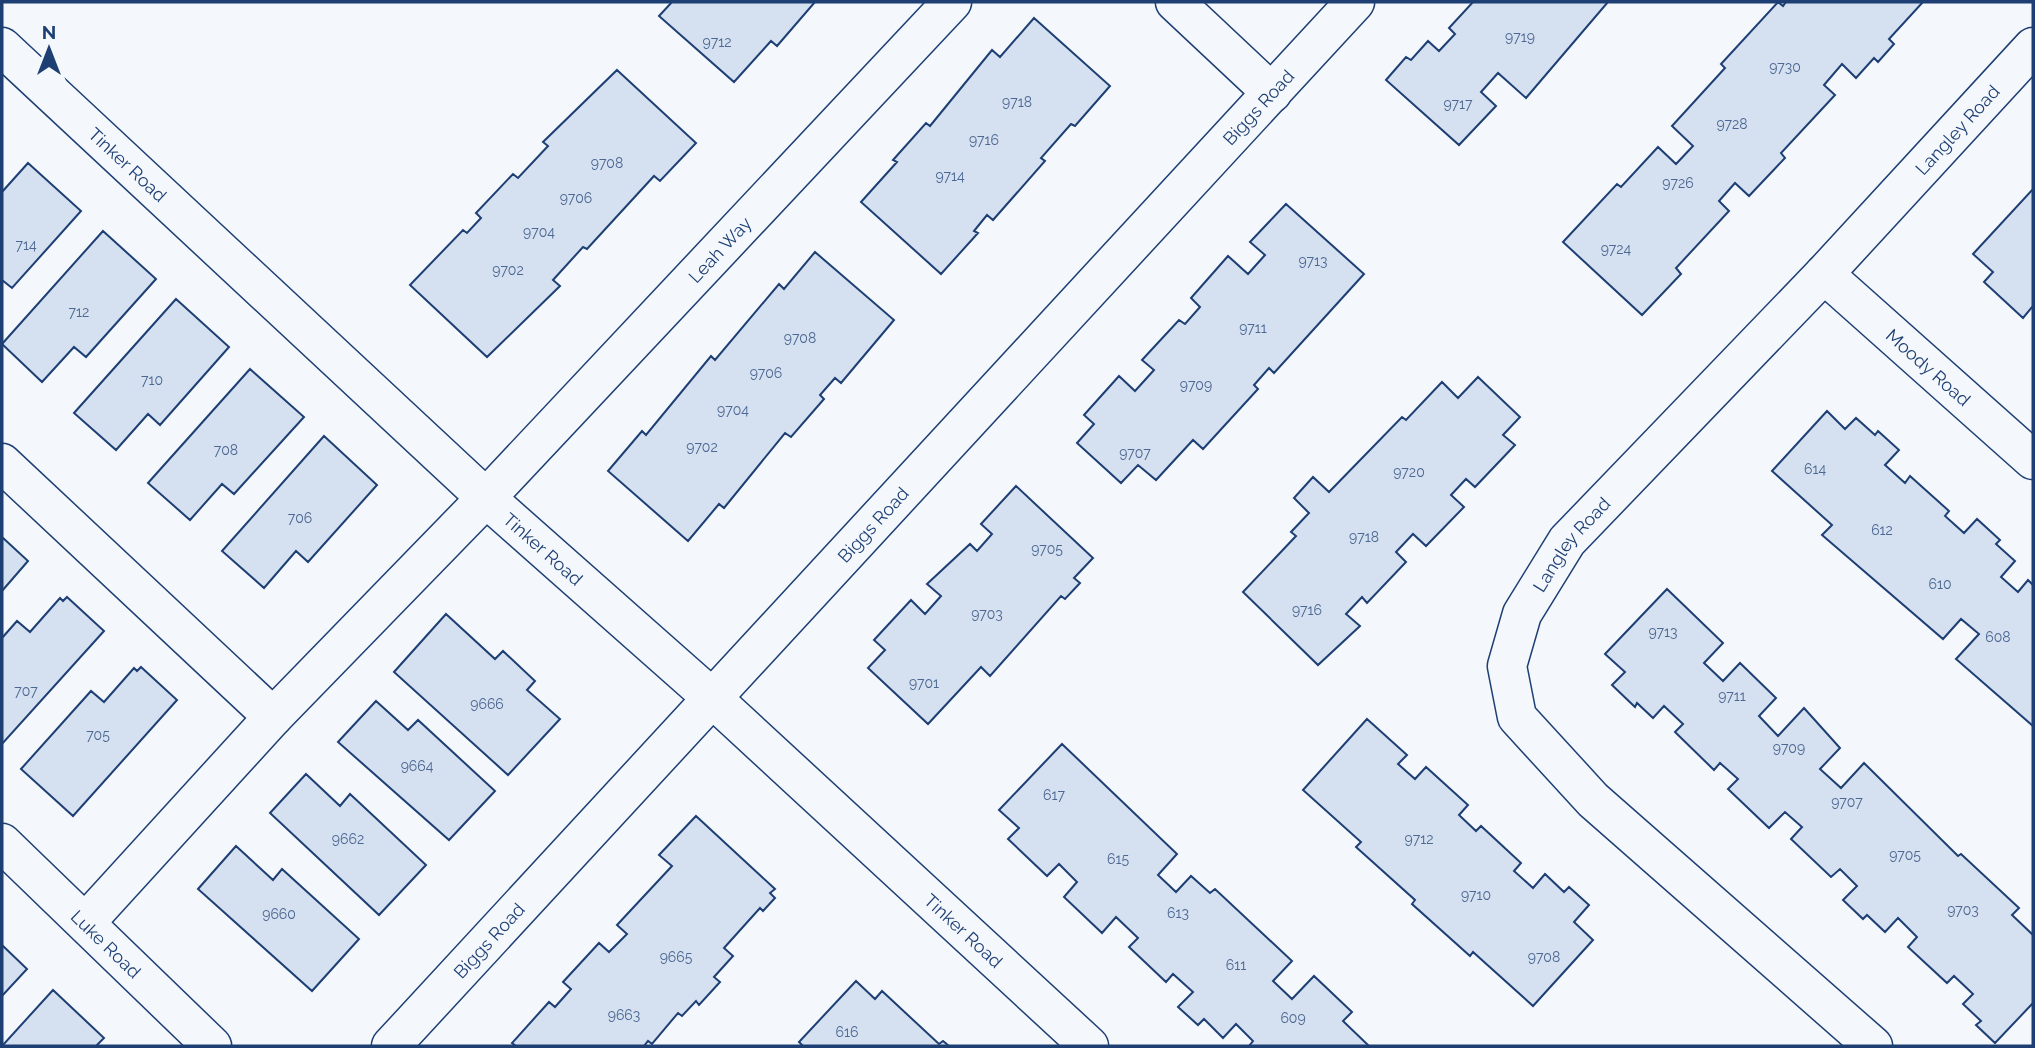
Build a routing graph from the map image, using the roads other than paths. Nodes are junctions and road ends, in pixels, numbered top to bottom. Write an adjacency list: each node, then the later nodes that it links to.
1 (952, 2): 10 (street, Leah Way)
2 (1175, 2): 6 (street)
3 (1355, 2): 6 (street, Biggs Road)
4 (2, 47): 10 (street, Tinker Road)
5 (2033, 47): 7 (street, Langley Road)
6 (1272, 93): 11 (street, Biggs Road)
7 (1824, 274): 8 (street, Moody Road); 18 (street, Langley Road)
8 (2033, 460)
9 (2, 463): 12 (street)
10 (486, 498): 11 (street, Tinker Road); 12 (street, Leah Way)
11 (711, 697): 16 (street, Biggs Road); 17 (street, Tinker Road)
12 (273, 717): 14 (street, Leah Way)
13 (2, 843): 14 (street, Luke Road)
14 (86, 922): 15 (street, Luke Road)
15 (212, 1046)
16 (391, 1046)
17 (1089, 1046)
18 (1874, 1046)

